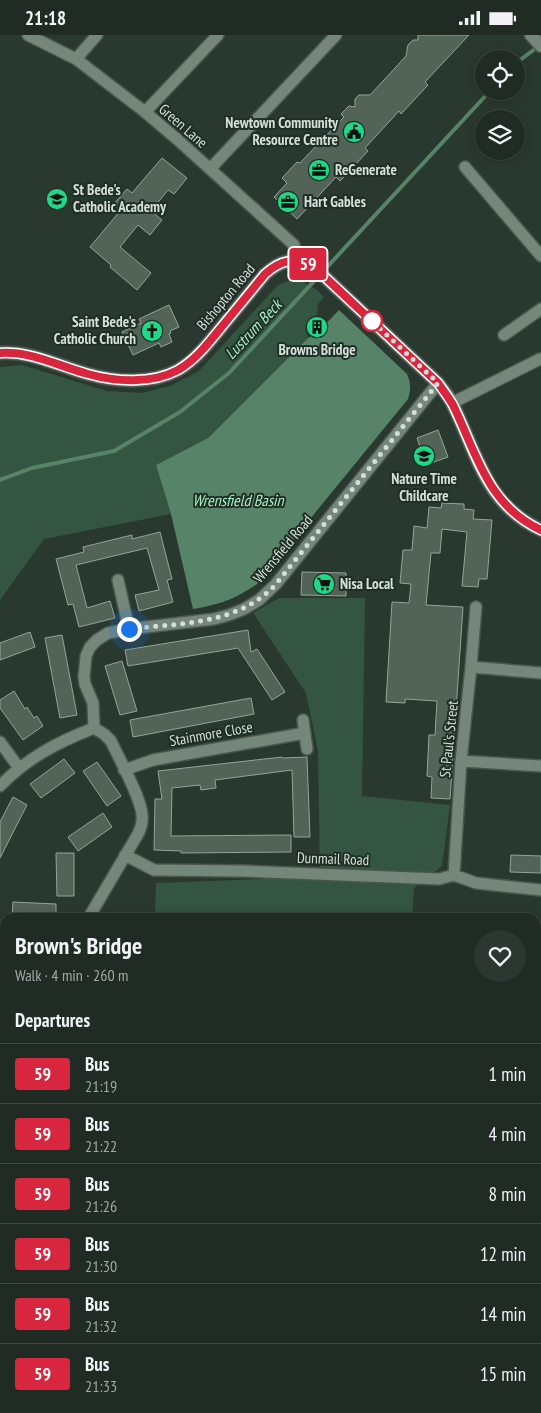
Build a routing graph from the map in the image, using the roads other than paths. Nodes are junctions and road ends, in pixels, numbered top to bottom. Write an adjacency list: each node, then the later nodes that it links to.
1 (28, 35): 7 (street, Green Lane)
2 (97, 35): 7 (street)
3 (218, 35): 8 (street)
4 (336, 35): 10 (street)
5 (531, 35): 6 (street)
6 (541, 46)
7 (76, 59): 8 (street, Green Lane)
8 (144, 112): 10 (street, Green Lane)
9 (465, 167): 11 (street)
10 (210, 169): 12 (street, Green Lane)
11 (541, 256)
12 (298, 261): 15 (street, Bishopton Road); 17 (street, Bishopton Road)
13 (541, 309): 14 (street)
14 (504, 335)
15 (0, 353)
16 (540, 359): 18 (street)
17 (438, 383): 18 (street, Bishopton Road); 22 (street, Wrensfield Road)
18 (452, 403): 19 (street, Bishopton Road)
19 (541, 530)
20 (118, 580): 22 (street)
21 (476, 607): 23 (street, St Paul's Street)
22 (129, 629): 26 (street, Wrensfield Road)
23 (472, 667): 24 (street); 30 (street, St Paul's Street)
24 (541, 673)
25 (302, 720): 27 (street)
26 (94, 728): 32 (street); 33 (street)
27 (304, 733): 29 (street); 33 (street, Stainmore Close)
28 (0, 742): 32 (street)
29 (307, 749)
30 (460, 761): 31 (street); 36 (street, St Paul's Street)
31 (541, 766)
32 (19, 768): 34 (street)
33 (124, 770): 35 (street)
34 (0, 786)
35 (125, 855): 36 (street, Dunmail Road); 38 (street)
36 (454, 875): 37 (street, Dunmail Road)
37 (541, 890)
38 (91, 913)

